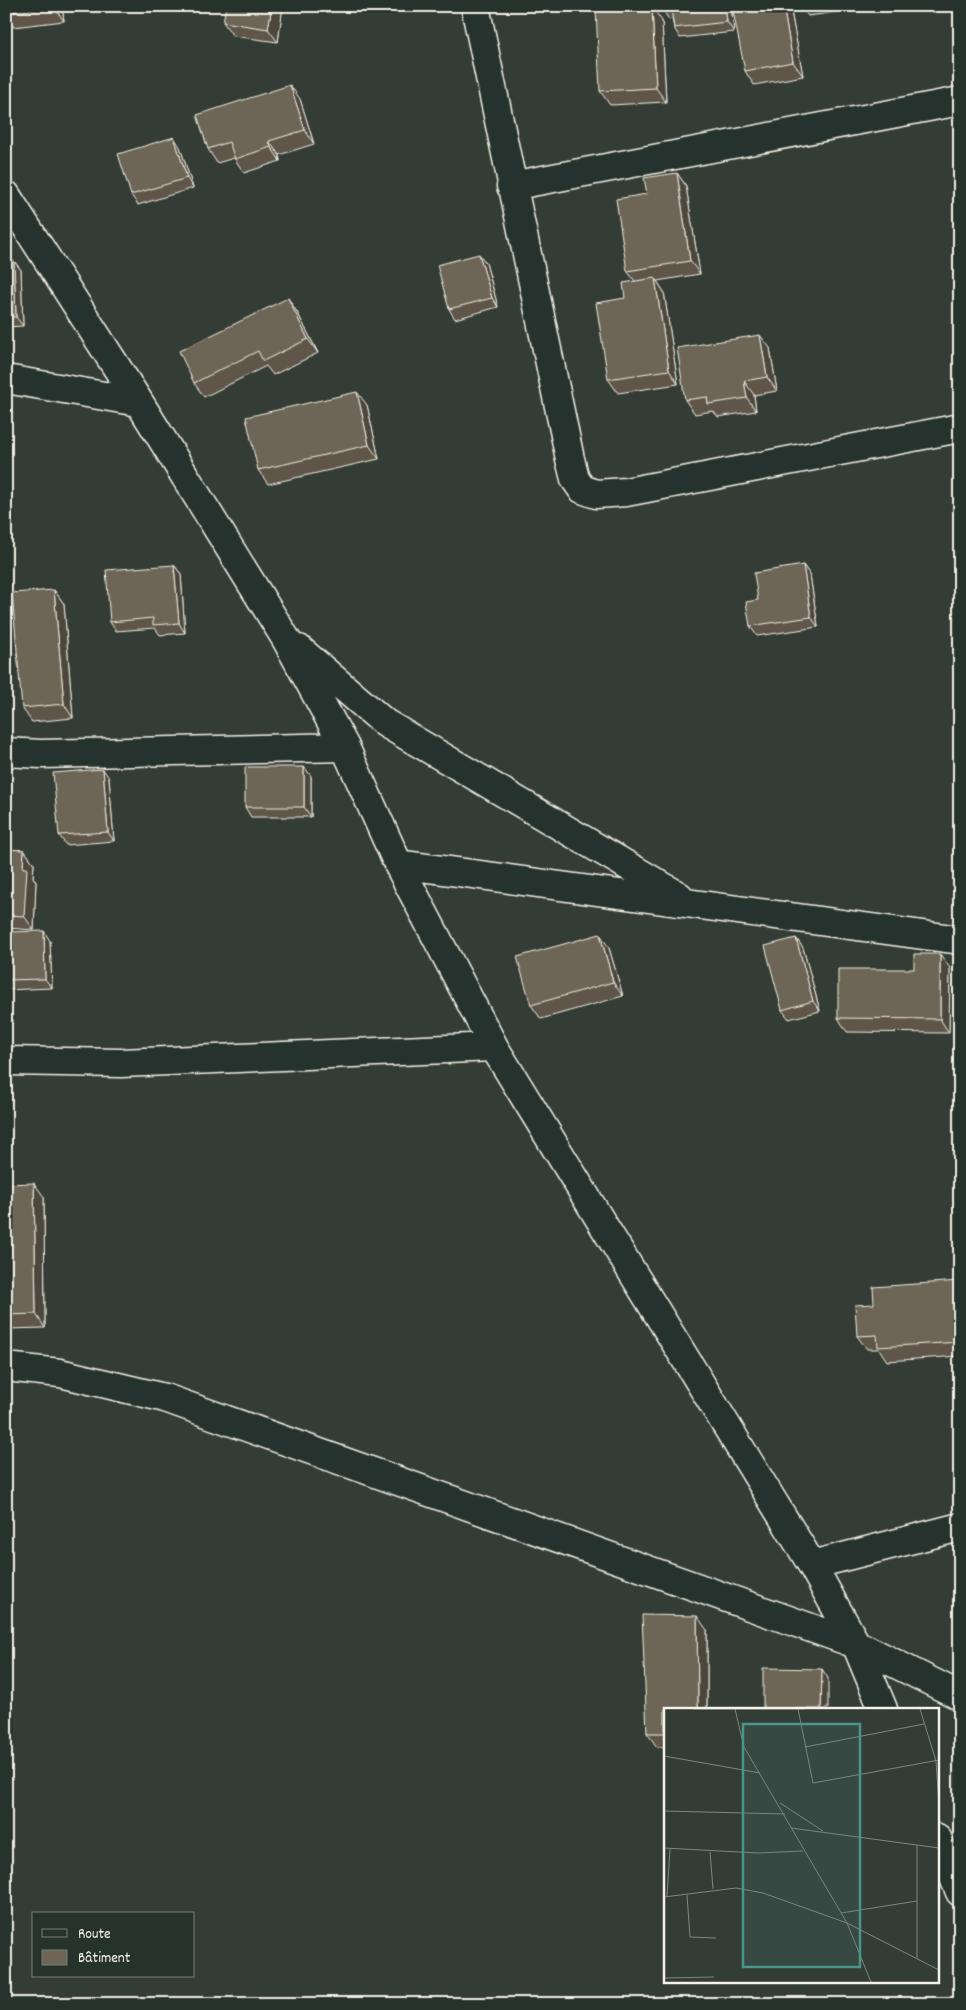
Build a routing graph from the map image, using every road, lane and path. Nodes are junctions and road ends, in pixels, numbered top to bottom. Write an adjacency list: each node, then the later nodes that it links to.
1 (475, 6): 3 (street)
2 (960, 101): 3 (street)
3 (511, 186): 7 (street)
4 (6, 195): 6 (street)
5 (6, 379): 6 (street)
6 (139, 402): 8 (street)
7 (960, 428)
8 (286, 638): 9 (street); 12 (street)
9 (345, 747): 10 (street); 11 (street)
10 (6, 752)
11 (398, 864): 12 (street); 14 (street)
12 (691, 903): 13 (street)
13 (960, 940)
14 (494, 1047): 15 (street); 18 (street)
15 (6, 1061)
16 (6, 1367): 19 (street)
17 (960, 1527): 18 (street)
18 (812, 1566): 19 (street)
19 (856, 1644): 20 (street); 21 (street)
20 (960, 1696)
21 (884, 1708)
22 (938, 1840): 23 (street)
23 (960, 1892)

